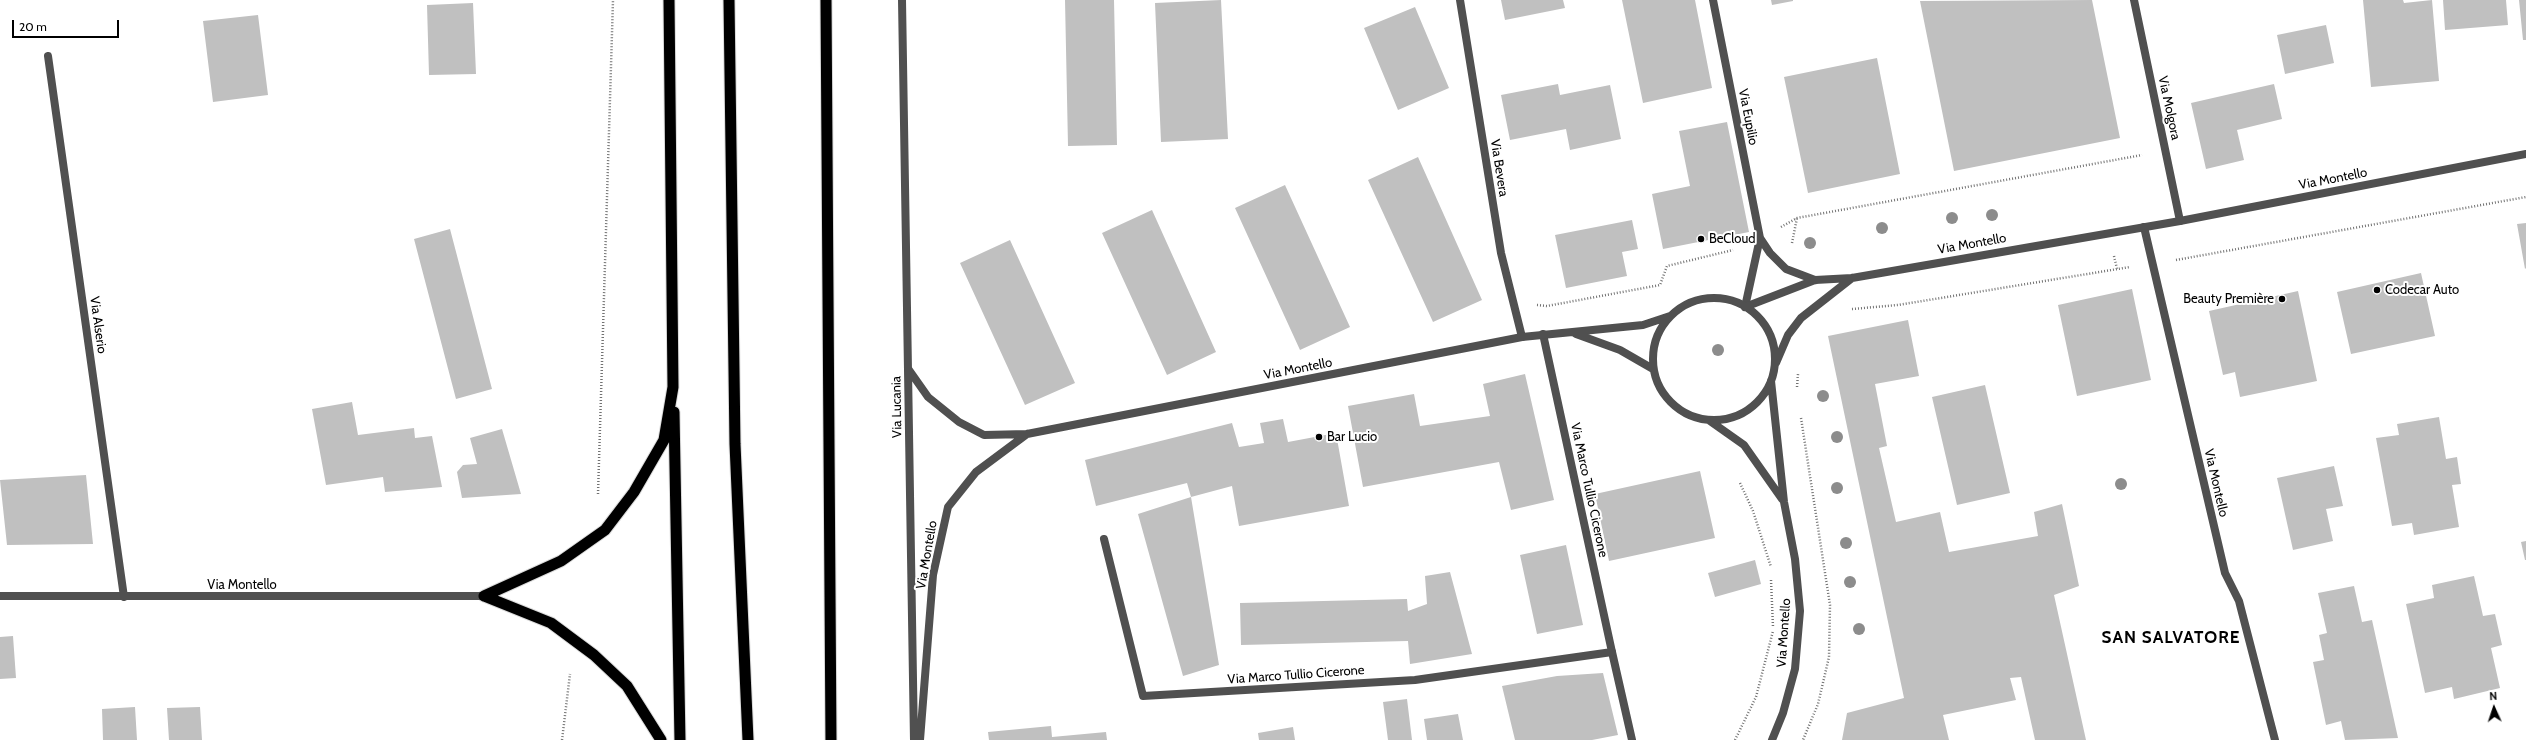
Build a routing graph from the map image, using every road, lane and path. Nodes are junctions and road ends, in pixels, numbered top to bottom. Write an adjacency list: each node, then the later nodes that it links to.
1 (613, 0): 37 (path)
2 (670, 0): 31 (highway)
3 (729, 0): 48 (highway)
4 (826, 0): 49 (highway)
5 (902, 0): 28 (street, Via Lucania)
6 (1460, 0): 19 (street, Via Bevera)
7 (1713, 0): 15 (street, Via Eupilio)
8 (2134, 0): 10 (street, Via Molgora)
9 (48, 56): 42 (street, Via Alserio)
10 (2166, 151): 13 (street, Via Molgora); 15 (path)
11 (2526, 154): 13 (street, Via Montello)
12 (2526, 197): 16 (path)
13 (2180, 221): 14 (street, Via Montello)
14 (2144, 227): 16 (street, Via Montello); 17 (street, Via Montello)
15 (1760, 238): 18 (street, Via Eupilio); 19 (path); 20 (street, Via Eupilio)
16 (2153, 264): 21 (path); 56 (street, Via Montello)
17 (1852, 278): 18 (street, Via Montello); 26 (street, Via Montello)
18 (1815, 280): 20 (street, Via Montello)
19 (1513, 302): 25 (street, Via Bevera)
20 (1745, 307): 22 (street); 26 (street)
21 (1851, 310)
22 (1670, 316): 23 (street, Via Montello); 27 (street)
23 (1573, 333): 24 (street, Via Montello); 27 (street, Via Montello)
24 (1543, 334): 25 (street, Via Montello); 43 (street, Via Marco Tullio Cicerone)
25 (1522, 337): 35 (street, Via Montello)
26 (1775, 365): 30 (street)
27 (1653, 369): 34 (street)
28 (909, 370): 35 (street, Via Montello); 50 (street, Via Lucania)
29 (1798, 370): 32 (path)
30 (1771, 380): 34 (street); 38 (street, Via Montello)
31 (674, 387): 41 (highway); 47 (highway)
32 (1796, 389)
33 (1800, 411): 55 (path)
34 (1710, 421): 36 (street, Via Montello)
35 (1027, 434): 51 (street, Via Montello)
36 (1759, 464): 38 (street, Via Montello); 53 (path)
37 (598, 494)
38 (1784, 502): 54 (street, Via Montello)
39 (1104, 539): 43 (street, Via Marco Tullio Cicerone)
40 (0, 596): 42 (street, Via Montello)
41 (484, 596): 42 (street, Via Montello); 46 (highway)
42 (124, 597)
43 (1612, 652): 52 (street, Via Marco Tullio Cicerone)
44 (570, 674): 45 (path)
45 (562, 740)
46 (661, 740)
47 (680, 740)
48 (748, 740)
49 (831, 740)
50 (914, 740)
51 (920, 740)
52 (1632, 740)
53 (1735, 740)
54 (1772, 740)
55 (1803, 740)
56 (2275, 740)

